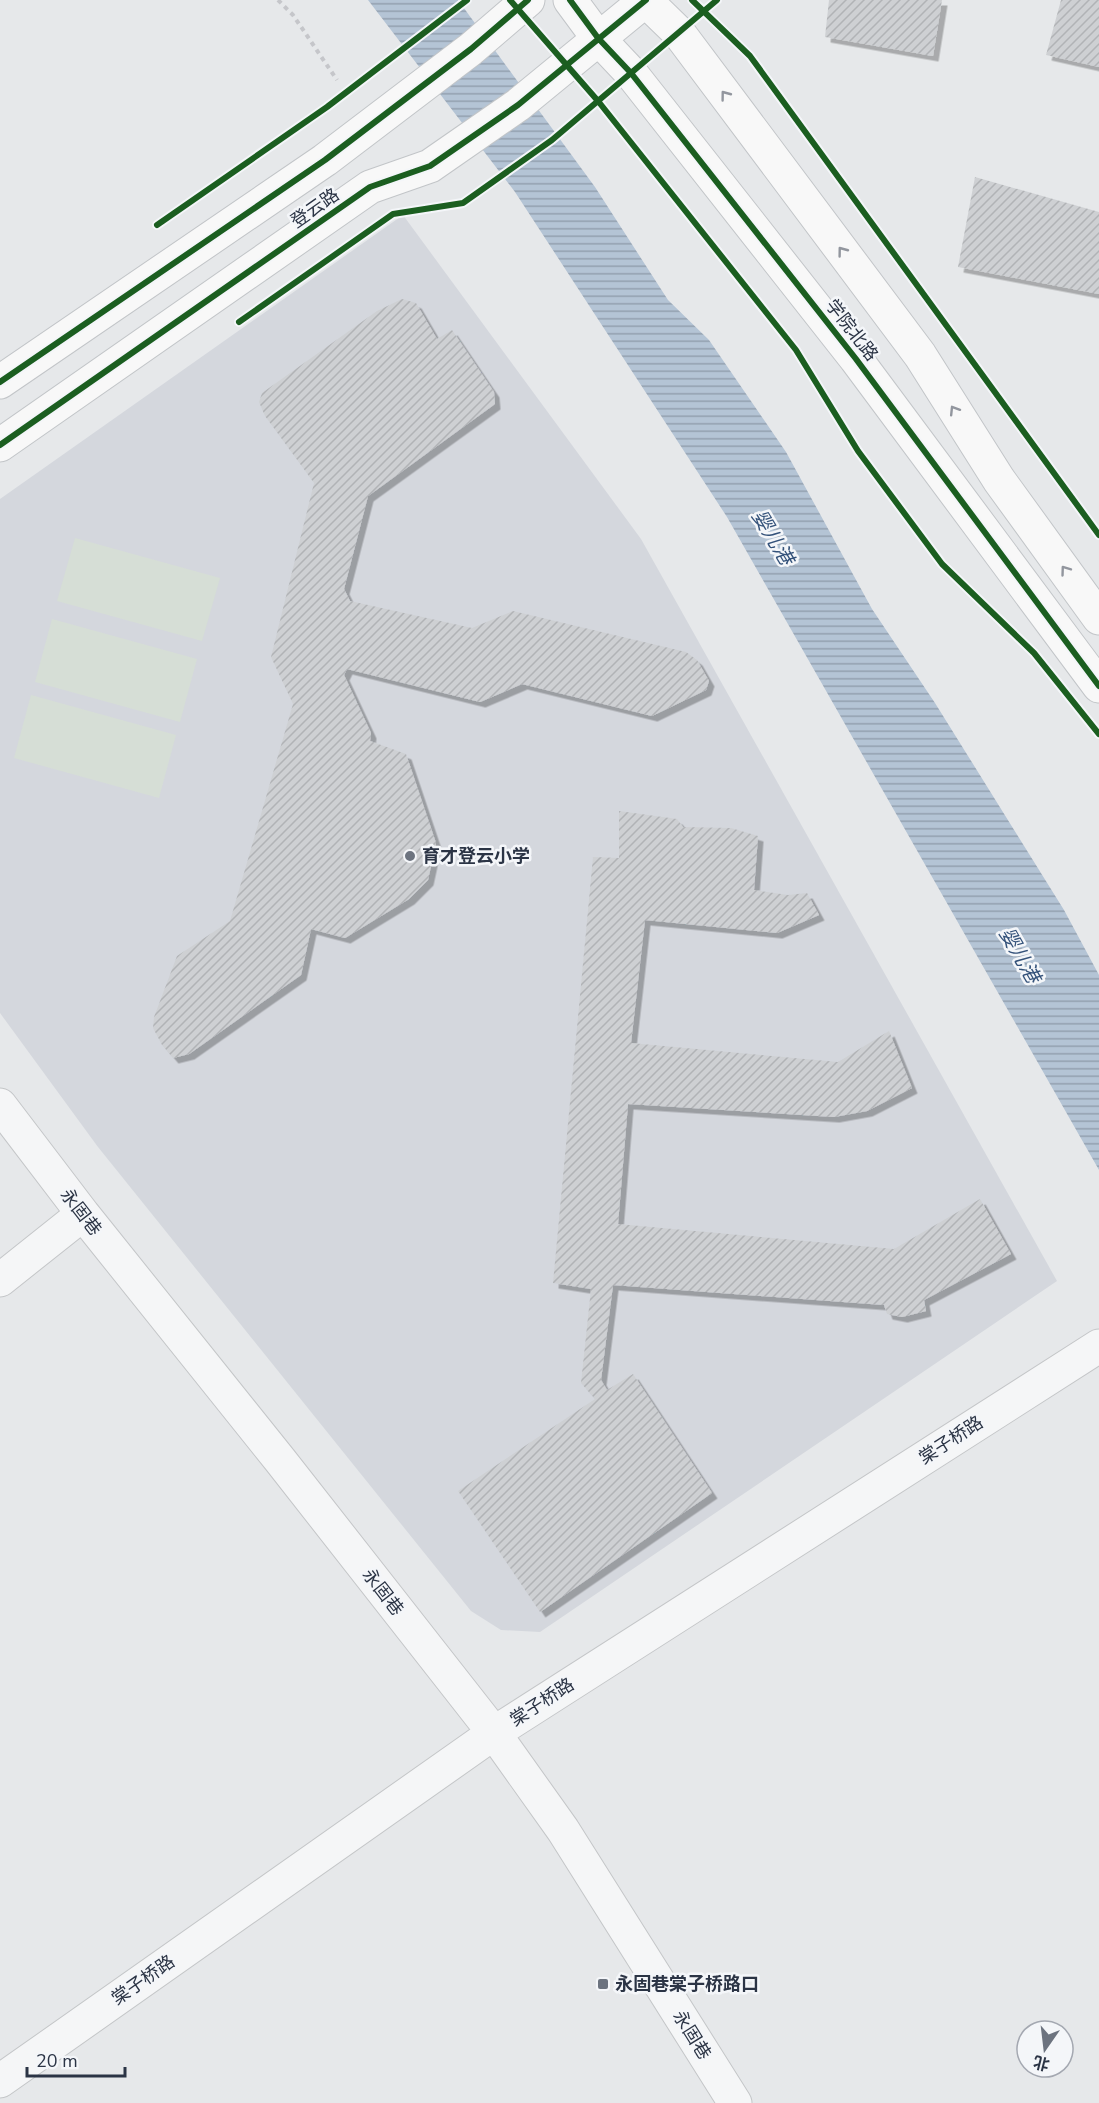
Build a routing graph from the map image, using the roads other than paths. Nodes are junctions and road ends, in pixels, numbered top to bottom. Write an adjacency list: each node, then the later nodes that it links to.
1 (528, 0): 5 (main road, 登云路)
2 (570, 0): 4 (main road, 学院北路)
3 (645, 0): 4 (main road, 登云路); 7 (main road, one-way to 3)
4 (598, 38): 6 (main road, 登云路); 8 (main road, 学院北路)
5 (0, 382)
6 (0, 445)
7 (1099, 618)
8 (1099, 686)
9 (0, 1105): 10 (street, 永固巷)
10 (82, 1214): 11 (street); 13 (street, 永固巷)
11 (0, 1280)
12 (1097, 1347): 13 (street, 棠子桥路)
13 (494, 1733): 14 (street, 棠子桥路); 15 (street, 永固巷)
14 (0, 2081)
15 (735, 2103)

